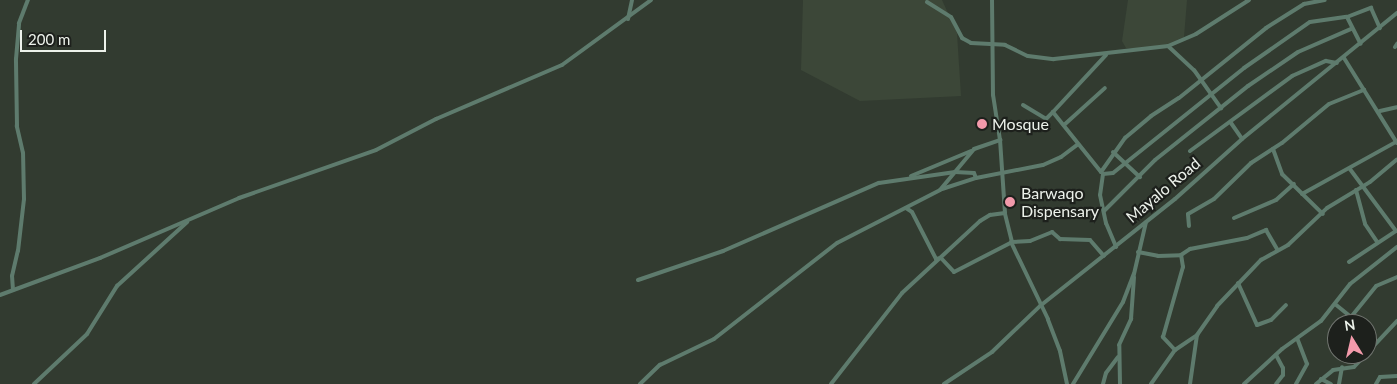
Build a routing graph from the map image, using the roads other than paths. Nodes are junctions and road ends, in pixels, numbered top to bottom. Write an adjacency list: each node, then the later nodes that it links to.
1 (28, 0): 74 (street)
2 (632, 0): 10 (street)
3 (651, 0): 10 (street)
4 (992, 0): 13 (street)
5 (1249, 0): 15 (street)
6 (1325, 0): 19 (street)
7 (927, 2): 13 (street)
8 (1397, 13): 11 (street, Mayalo Road)
9 (1347, 17): 11 (street); 12 (street); 22 (street)
10 (628, 19): 57 (street)
11 (1380, 28): 14 (street, Mayalo Road)
12 (1351, 29): 14 (street); 25 (street)
13 (990, 43): 16 (street); 31 (street)
14 (1361, 44): 17 (street, Mayalo Road)
15 (1168, 46): 16 (street); 19 (street)
16 (1106, 55): 27 (street)
17 (1344, 58): 18 (street, Mayalo Road); 21 (street)
18 (1338, 63): 28 (street); 30 (street, Mayalo Road)
19 (1199, 80): 22 (street); 37 (street)
20 (1106, 88): 29 (street)
21 (1364, 90): 26 (street); 34 (street)
22 (1210, 95): 25 (street); 39 (street)
23 (1023, 106): 27 (street)
24 (1397, 107): 26 (street)
25 (1220, 108): 44 (street)
26 (1380, 111): 32 (street)
27 (1053, 112): 29 (street)
28 (1231, 123): 30 (street); 36 (street)
29 (1064, 125): 33 (street)
30 (1242, 139): 58 (street, Mayalo Road)
31 (1000, 140): 35 (street); 42 (street)
32 (1397, 142): 40 (street)
33 (1078, 144): 42 (street); 43 (street)
34 (1273, 149): 47 (street); 59 (street)
35 (971, 151): 41 (street); 46 (street)
36 (1190, 151)
37 (1114, 152): 39 (street); 43 (street)
38 (1397, 159): 48 (street)
39 (1127, 161): 43 (street); 44 (street)
40 (1350, 169): 48 (street); 51 (street)
41 (955, 172): 45 (street); 46 (street); 49 (street)
42 (1002, 172): 45 (street); 54 (street)
43 (1102, 173): 53 (street)
44 (1140, 176): 53 (street)
45 (976, 178): 49 (street)
46 (907, 179): 72 (street)
47 (1294, 184): 51 (street); 56 (street)
48 (1362, 186): 50 (street); 61 (street)
49 (940, 190): 52 (street)
50 (1356, 190): 55 (street); 61 (street)
51 (1302, 194): 55 (street)
52 (906, 208): 68 (street); 92 (street)
53 (1104, 211): 62 (street)
54 (1006, 213): 60 (street); 68 (street)
55 (1323, 214): 64 (street)
56 (1234, 218)
57 (189, 221): 74 (street); 91 (street)
58 (1146, 222): 62 (street, Mayalo Road); 65 (street)
59 (1189, 226)
60 (1011, 242): 67 (street); 68 (street); 78 (street)
61 (1377, 242): 69 (street)
62 (1116, 246): 67 (street, Mayalo Road)
63 (1397, 247): 76 (street)
64 (1277, 249): 66 (street); 73 (street)
65 (1138, 252): 66 (street); 70 (street)
66 (1181, 255): 83 (street)
67 (1104, 256): 78 (street, Mayalo Road)
68 (941, 258): 93 (street)
69 (1349, 262)
70 (1134, 274): 85 (street); 96 (street)
71 (1397, 277): 76 (street)
72 (638, 280)
73 (1238, 284): 77 (street); 80 (street)
74 (13, 290): 75 (street)
75 (0, 295)
76 (1336, 304): 81 (street)
77 (1286, 305)
78 (1040, 306): 94 (street, Mayalo Road); 95 (street)
79 (1396, 325): 82 (street)
80 (1197, 335): 83 (street); 100 (street)
81 (1298, 340): 84 (street); 103 (street)
82 (1377, 343)
83 (1175, 350): 99 (street)
84 (1276, 354): 101 (street); 102 (street)
85 (1118, 357): 90 (street); 97 (street)
86 (1357, 364): 87 (street)
87 (1342, 367): 89 (street); 106 (street)
88 (1396, 376): 107 (street)
89 (1321, 379): 104 (street); 105 (street)
90 (1120, 383): 98 (street)
91 (34, 384)
92 (640, 384)
93 (831, 384)
94 (944, 384)
95 (1067, 384)
96 (1073, 384)
97 (1103, 384)
98 (1124, 384)
99 (1152, 384)
100 (1190, 384)
101 (1244, 384)
102 (1276, 384)
103 (1296, 384)
104 (1316, 384)
105 (1331, 384)
106 (1339, 384)
107 (1376, 384)

